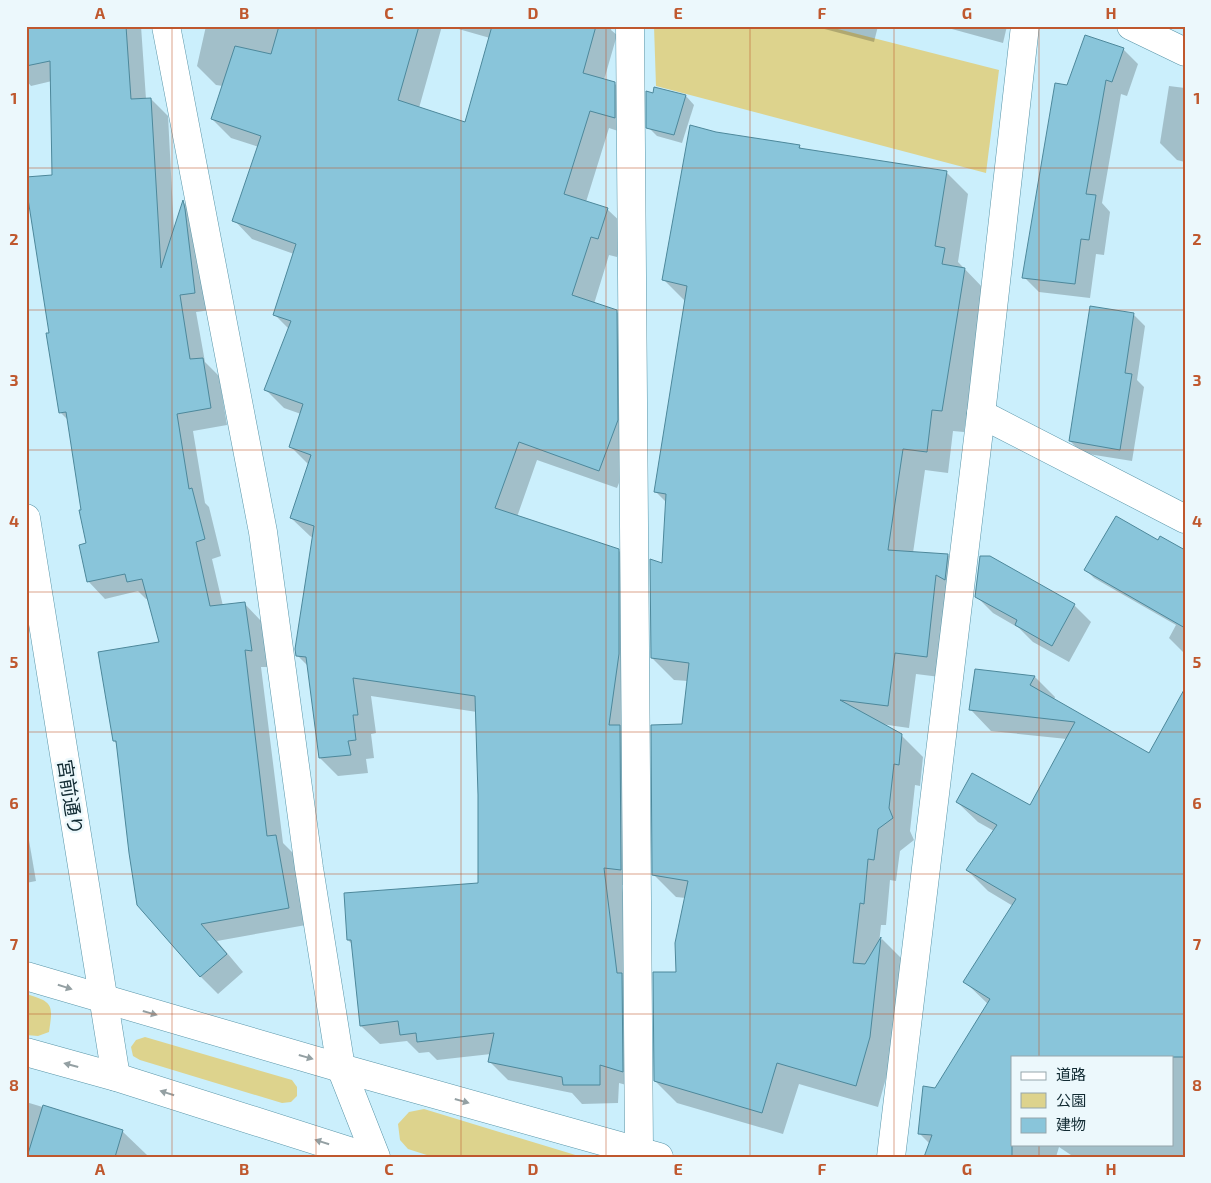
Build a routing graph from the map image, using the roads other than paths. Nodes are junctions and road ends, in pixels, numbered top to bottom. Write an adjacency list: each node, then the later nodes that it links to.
1 (166, 26): 12 (street)
2 (630, 26): 14 (street)
3 (1025, 26): 6 (street)
4 (1131, 26): 5 (street)
5 (1185, 52)
6 (981, 414): 8 (street); 17 (street)
7 (26, 518): 10 (street, 宮前通り)
8 (1185, 519)
9 (26, 976): 10 (street, one-way to 10)
10 (103, 999): 12 (street, one-way to 12); 13 (street, 宮前通り)
11 (26, 1052): 13 (street, one-way to 11)
12 (341, 1068): 14 (street, one-way to 14); 16 (street)
13 (116, 1077): 15 (street, one-way to 13)
14 (649, 1154)
15 (368, 1157)
16 (376, 1157)
17 (891, 1157)

